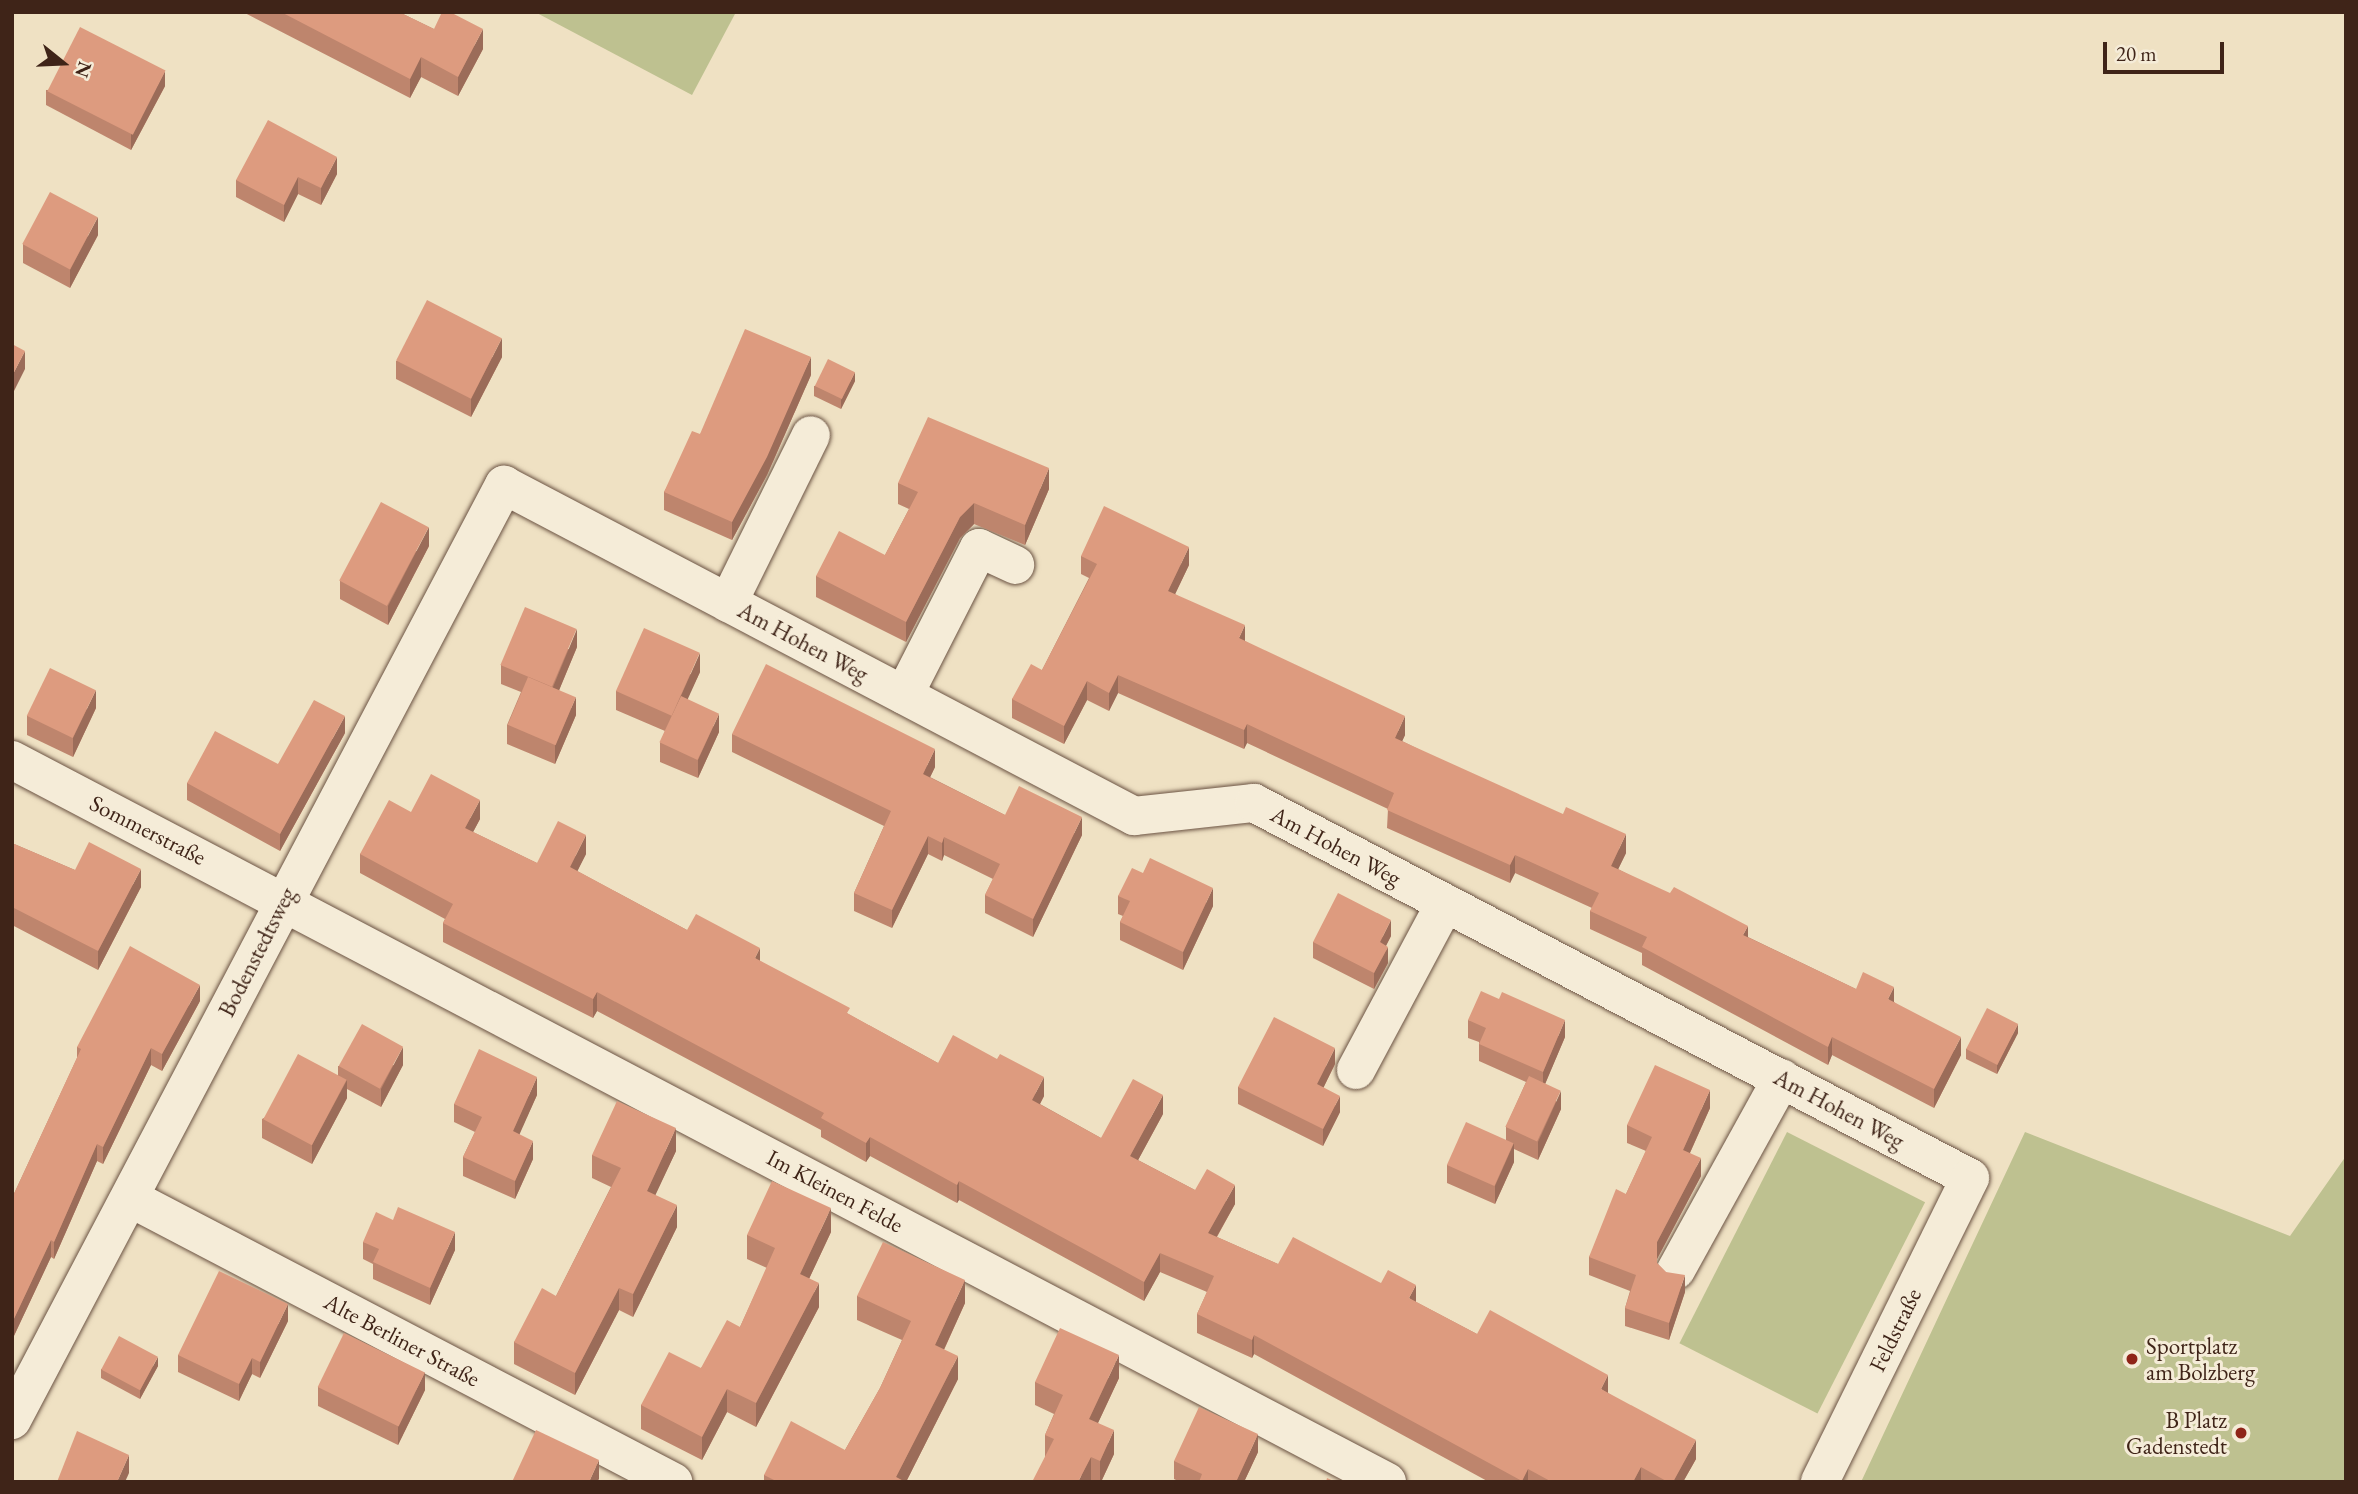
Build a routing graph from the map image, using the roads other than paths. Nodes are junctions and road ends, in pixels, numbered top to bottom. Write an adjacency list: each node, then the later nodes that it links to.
1 (811, 435): 4 (street)
2 (504, 485): 4 (street, Am Hohen Weg); 7 (street, Bodenstedtsweg)
3 (1015, 565): 5 (street)
4 (728, 603): 5 (street, Am Hohen Weg)
5 (904, 695): 8 (street, Am Hohen Weg)
6 (12, 760): 7 (street, Sommerstraße)
7 (283, 900): 12 (street, Bodenstedtsweg); 16 (street, Im Kleinen Felde)
8 (1445, 903): 9 (street); 10 (street, Am Hohen Weg)
9 (1356, 1070)
10 (1783, 1079): 11 (street, Am Hohen Weg); 13 (street)
11 (1970, 1178): 17 (street, Feldstraße)
12 (132, 1199): 14 (street, Bodenstedtsweg); 15 (street, Alte Berliner Straße)
13 (1676, 1270)
14 (13, 1416)
15 (673, 1482)
16 (1387, 1482)
17 (1819, 1482)

